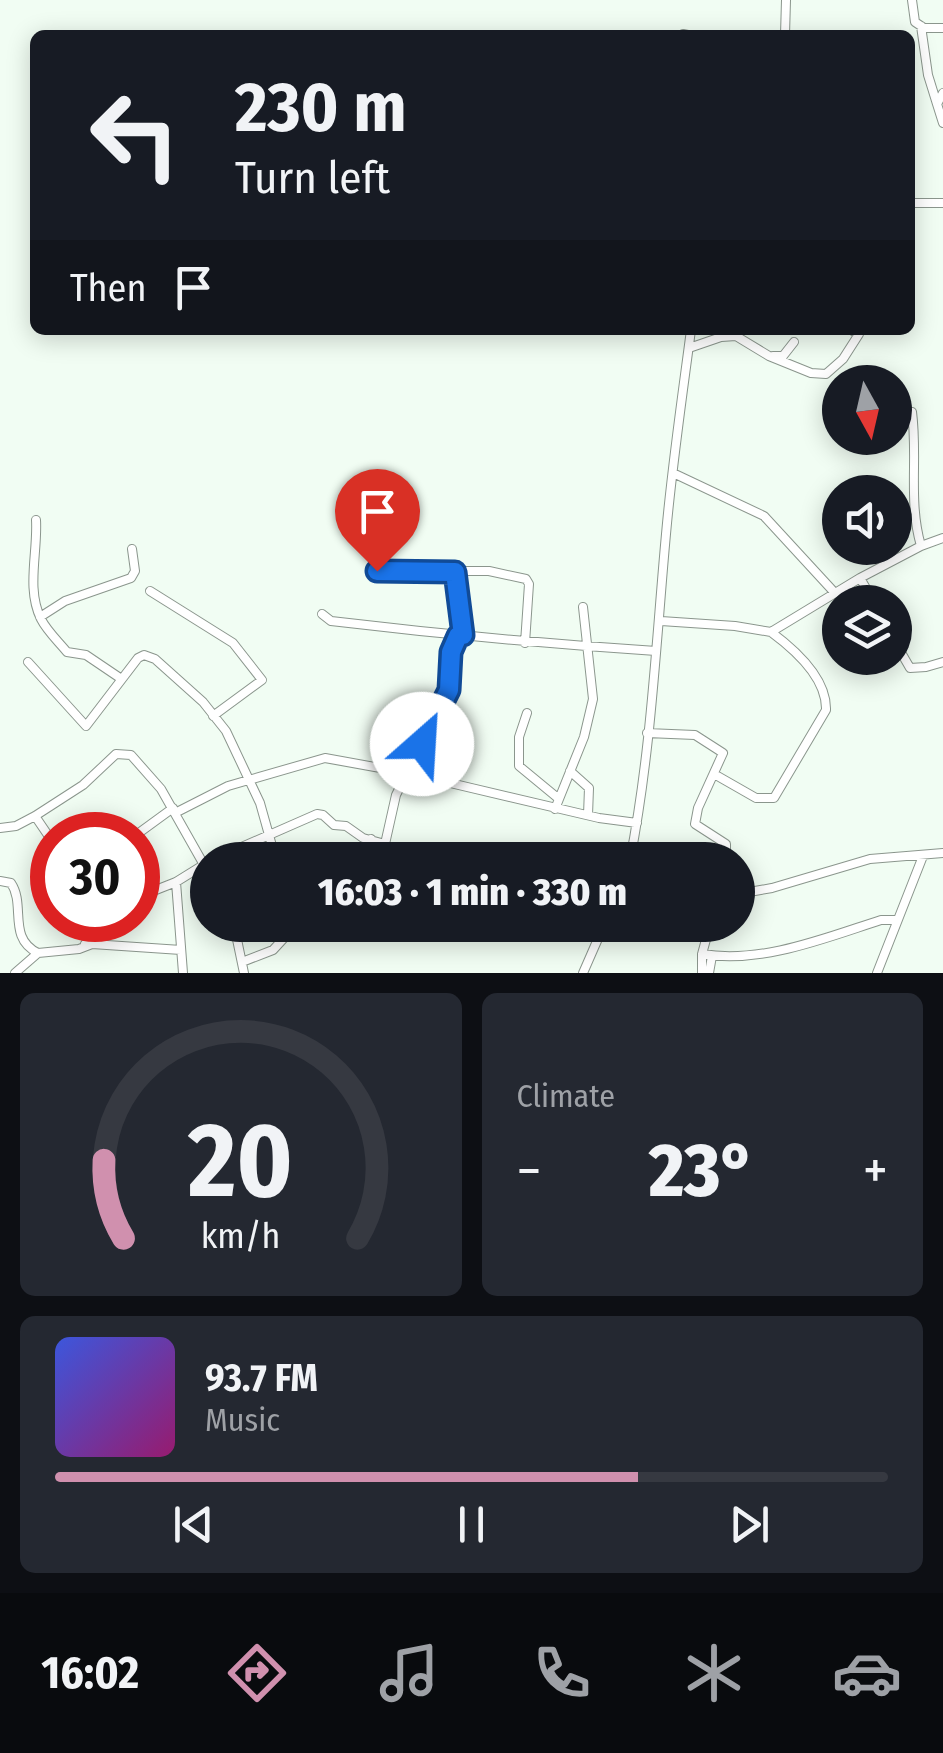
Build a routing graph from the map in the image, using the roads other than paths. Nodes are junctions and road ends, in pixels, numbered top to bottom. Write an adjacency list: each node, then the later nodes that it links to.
1 (786, 0): 5 (street)
2 (912, 0): 3 (street)
3 (921, 26): 4 (street); 7 (street)
4 (943, 28)
5 (785, 30)
6 (943, 93): 7 (street)
7 (937, 104): 8 (street)
8 (943, 123)
9 (915, 203): 10 (street)
10 (943, 204)
11 (690, 335): 14 (street)
12 (858, 335): 15 (street)
13 (794, 342): 15 (street)
14 (688, 348): 15 (street); 17 (street)
15 (768, 356)
16 (912, 412): 20 (street)
17 (673, 473): 25 (street); 33 (street)
18 (36, 520): 32 (street)
19 (943, 538): 20 (street)
20 (921, 546): 24 (street)
21 (132, 549): 32 (street)
22 (377, 571): 23 (street)
23 (455, 572): 35 (street); 36 (street)
24 (860, 578): 26 (street); 27 (street)
25 (828, 585)
26 (847, 585)
27 (864, 585)
28 (150, 591): 44 (street)
29 (822, 601): 34 (street)
30 (583, 607): 37 (street)
31 (322, 614): 35 (street)
32 (40, 617): 42 (street)
33 (661, 621): 34 (street); 38 (street)
34 (771, 632): 48 (street)
35 (463, 635): 36 (street); 47 (street)
36 (525, 642): 37 (street)
37 (587, 648): 38 (street); 46 (street)
38 (656, 651): 45 (street)
39 (28, 662): 42 (street)
40 (943, 662): 41 (street)
41 (912, 668)
42 (120, 678): 44 (street)
43 (527, 712): 50 (street)
44 (214, 716): 49 (street)
45 (647, 733): 48 (street); 56 (street)
46 (574, 769): 50 (street); 53 (street)
47 (408, 773): 49 (street); 50 (street); 65 (street)
48 (714, 774): 67 (street)
49 (250, 781): 51 (street); 58 (street)
50 (557, 804): 53 (street)
51 (174, 810): 52 (street); 55 (street); 60 (street)
52 (41, 812)
53 (588, 815): 56 (street)
54 (30, 819): 57 (street)
55 (160, 819)
56 (638, 823): 66 (street)
57 (0, 828)
58 (268, 834): 59 (street); 61 (street); 62 (street)
59 (371, 839): 63 (street); 64 (street)
60 (194, 842)
61 (253, 842)
62 (270, 842)
63 (370, 842)
64 (379, 842)
65 (385, 842)
66 (634, 842)
67 (723, 842)
68 (943, 853): 69 (street)
69 (923, 856): 74 (street); 75 (street)
70 (190, 875): 72 (street)
71 (0, 881): 83 (street)
72 (176, 882): 73 (street); 82 (street)
73 (160, 888)
74 (755, 891)
75 (897, 920): 84 (street); 91 (street)
76 (87, 942): 81 (street)
77 (238, 942): 85 (street)
78 (280, 942): 85 (street)
79 (595, 942): 89 (street)
80 (709, 942): 84 (street)
81 (79, 949): 82 (street); 83 (street)
82 (181, 950): 87 (street)
83 (38, 953): 86 (street)
84 (708, 955): 90 (street)
85 (242, 962): 88 (street)
86 (15, 973)
87 (183, 973)
88 (244, 973)
89 (583, 973)
90 (706, 973)
91 (877, 973)

